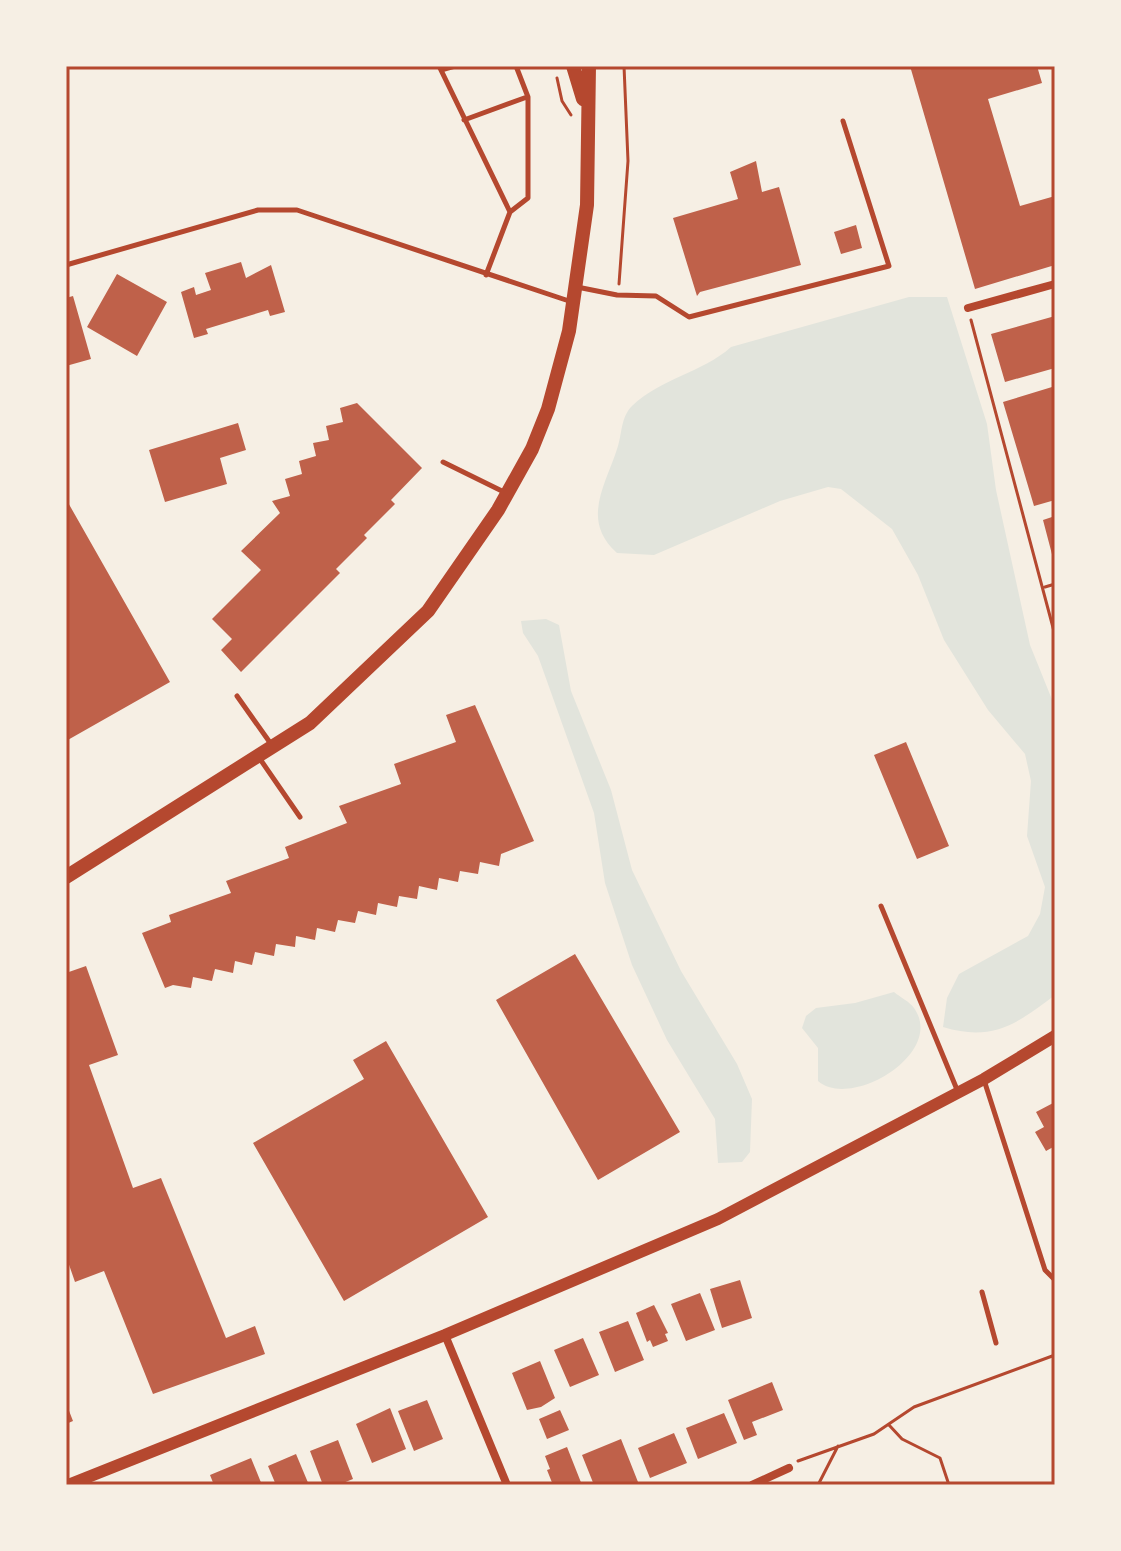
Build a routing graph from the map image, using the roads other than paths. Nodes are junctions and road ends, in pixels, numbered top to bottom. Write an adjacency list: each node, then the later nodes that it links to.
1 (455, 66): 5 (lane)
2 (516, 66): 6 (lane)
3 (573, 66): 7 (main road)
4 (589, 66): 7 (main road)
5 (440, 68): 8 (lane)
6 (528, 97): 8 (lane); 10 (lane)
7 (586, 111): 14 (main road)
8 (464, 120): 10 (lane)
9 (843, 121): 14 (lane)
10 (510, 212): 12 (lane)
11 (66, 265): 12 (lane)
12 (486, 275): 14 (lane)
13 (1055, 284): 15 (street)
14 (576, 295): 17 (main road)
15 (968, 308)
16 (443, 462): 17 (lane)
17 (507, 493): 19 (main road)
18 (237, 696): 19 (lane)
19 (273, 748): 20 (main road)
20 (259, 757): 21 (lane); 22 (main road)
21 (300, 817)
22 (68, 879)
23 (881, 906): 26 (lane)
24 (1055, 1036): 25 (street)
25 (984, 1079): 26 (street); 27 (lane)
26 (958, 1092): 29 (street)
27 (1055, 1280)
28 (982, 1292): 30 (lane)
29 (445, 1335): 32 (street); 33 (street)
30 (996, 1343)
31 (789, 1468): 34 (street)
32 (68, 1485)
33 (507, 1485)
34 (752, 1485)

